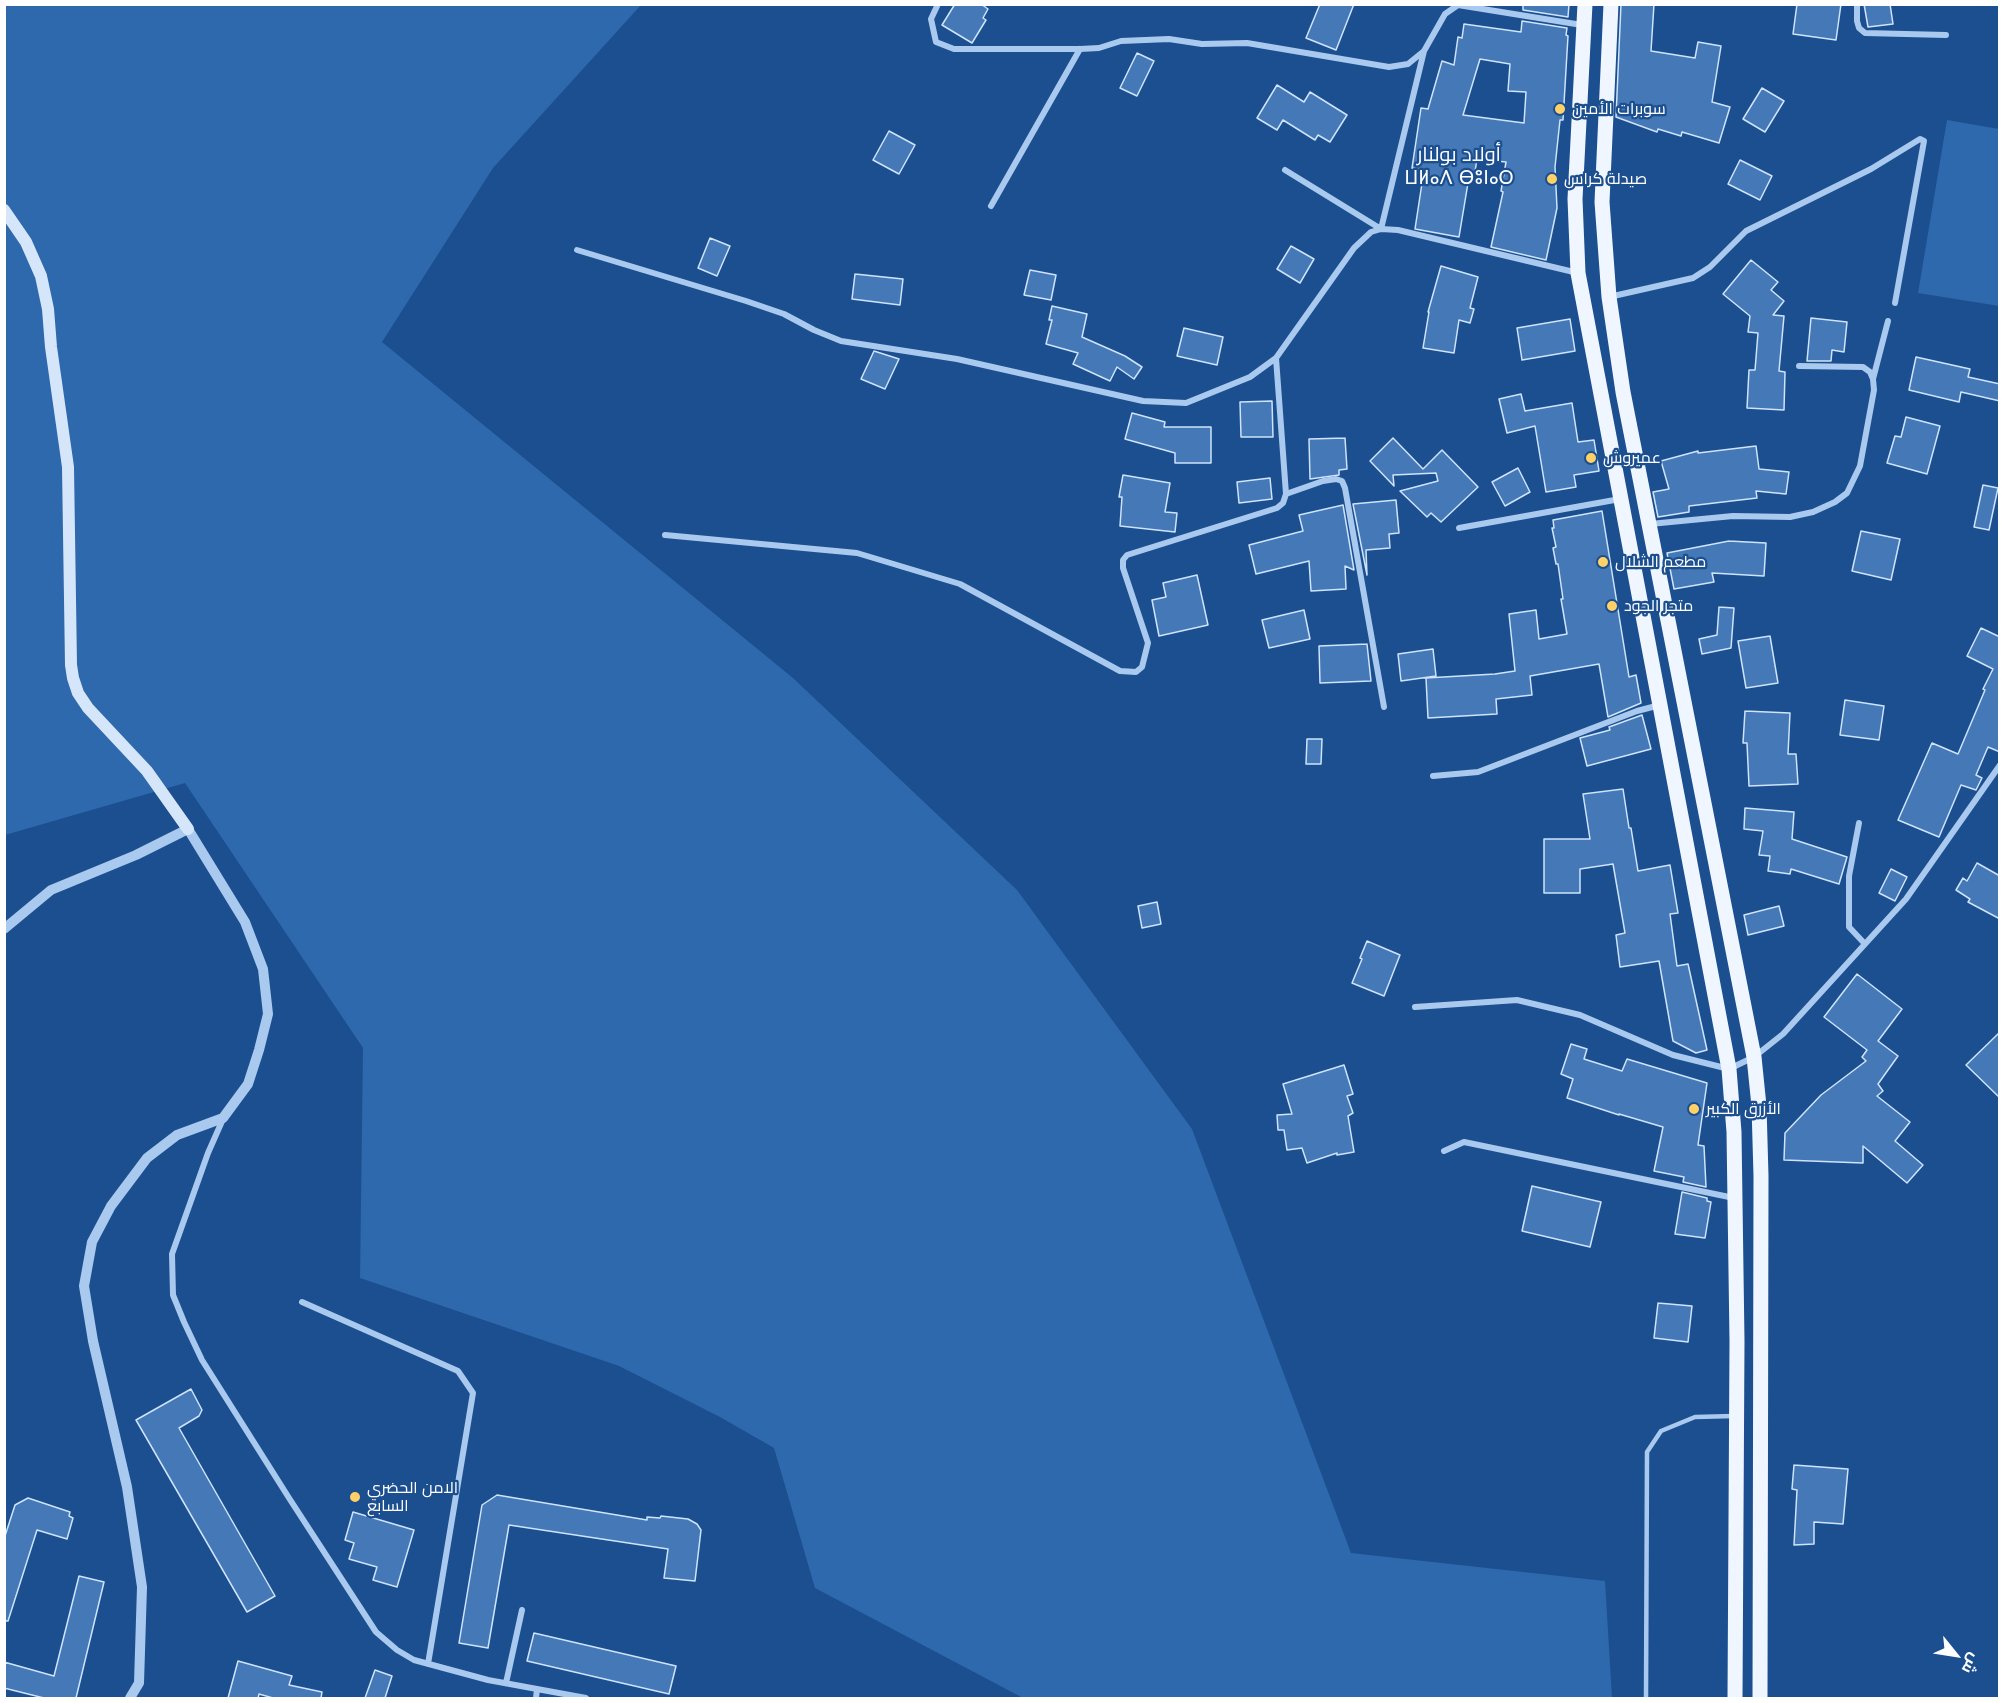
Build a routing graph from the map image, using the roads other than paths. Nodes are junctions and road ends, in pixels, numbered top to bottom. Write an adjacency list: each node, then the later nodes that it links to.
1 (938, 4): 7 (street)
2 (1585, 4): 5 (main road)
3 (1611, 4): 15 (main road)
4 (1857, 4): 6 (street)
5 (1583, 25): 8 (street); 14 (main road)
6 (1946, 35)
7 (1080, 50): 8 (street); 10 (street)
8 (1424, 51): 12 (street)
9 (1286, 170): 12 (street)
10 (991, 206)
11 (4, 210): 31 (main road)
12 (1381, 229): 14 (street); 18 (street)
13 (577, 250): 18 (street)
14 (1578, 273): 22 (main road)
15 (1608, 297): 16 (street); 23 (main road)
16 (1895, 303)
17 (1888, 321): 20 (street)
18 (1276, 358): 21 (street)
19 (1799, 366): 20 (street)
20 (1874, 379): 23 (street)
21 (1286, 494): 25 (street); 27 (street)
22 (1621, 499): 24 (street); 26 (main road)
23 (1648, 524): 35 (main road)
24 (1459, 528)
25 (665, 535)
26 (1660, 705): 29 (street); 36 (main road)
27 (1384, 707)
28 (2000, 765): 33 (street)
29 (1433, 776)
30 (1859, 823): 33 (street)
31 (188, 829): 32 (street); 37 (street)
32 (4, 928)
33 (1865, 944): 35 (street)
34 (1414, 1006): 36 (street)
35 (1754, 1057): 36 (street); 51 (main road)
36 (1729, 1069): 39 (main road)
37 (223, 1118): 43 (street); 46 (street)
38 (1444, 1150): 39 (street)
39 (1735, 1198): 41 (main road)
40 (302, 1302): 43 (street)
41 (1736, 1416): 49 (lane); 50 (main road)
42 (522, 1610): 44 (street)
43 (428, 1664): 44 (street)
44 (506, 1683): 45 (street)
45 (537, 1689): 47 (street); 48 (street)
46 (130, 1698)
47 (536, 1698)
48 (586, 1698)
49 (1646, 1698)
50 (1735, 1698)
51 (1760, 1698)

